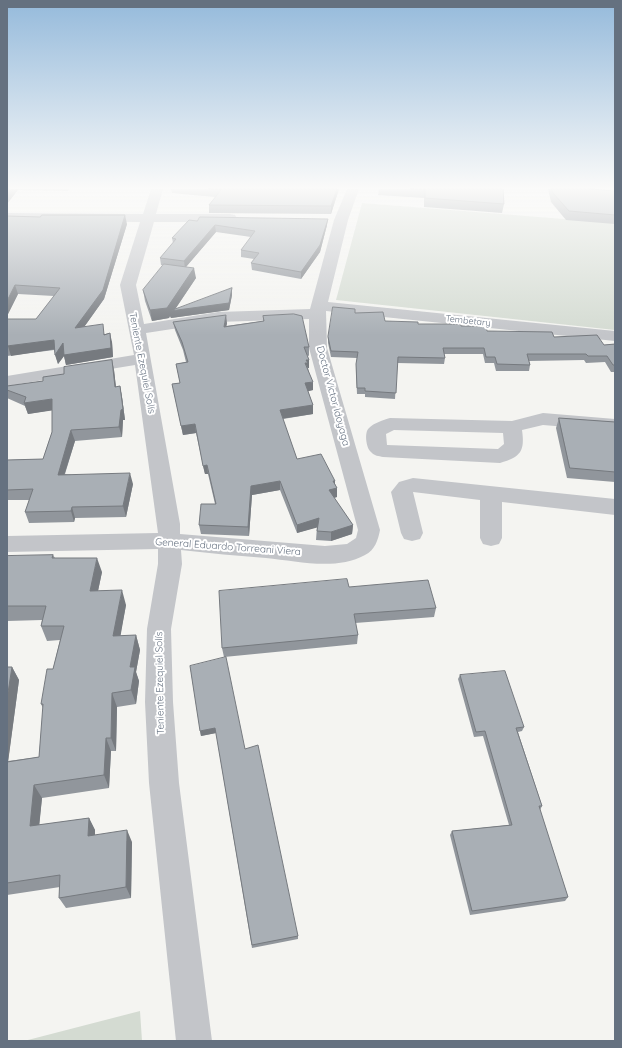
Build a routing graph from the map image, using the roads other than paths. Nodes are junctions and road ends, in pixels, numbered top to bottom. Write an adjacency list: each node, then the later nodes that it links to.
1 (143, 238): 4 (street, Teniente Ezequiel Solís)
2 (332, 238): 3 (street, Doctor Victor Idoyaga)
3 (319, 310): 4 (street, Tembetary); 5 (street, Tembetary); 11 (street, Doctor Victor Idoyaga)
4 (137, 330): 6 (street, Teniente Ezequiel Solís)
5 (615, 336)
6 (143, 359): 7 (street); 16 (street, Teniente Ezequiel Solís)
7 (7, 381)
8 (615, 425): 9 (street)
9 (512, 427): 10 (street); 10 (street)
10 (376, 438): 11 (street)
11 (344, 439): 18 (street, Doctor Victor Idoyaga)
12 (491, 494): 13 (street); 14 (street); 15 (street)
13 (615, 507)
14 (412, 533)
15 (491, 538)
16 (170, 541): 17 (street, General Eduardo Torreani Viera); 18 (street, General Eduardo Torreani Viera); 19 (street, Teniente Ezequiel Solís)
17 (7, 544)
18 (352, 551)
19 (194, 1041)

